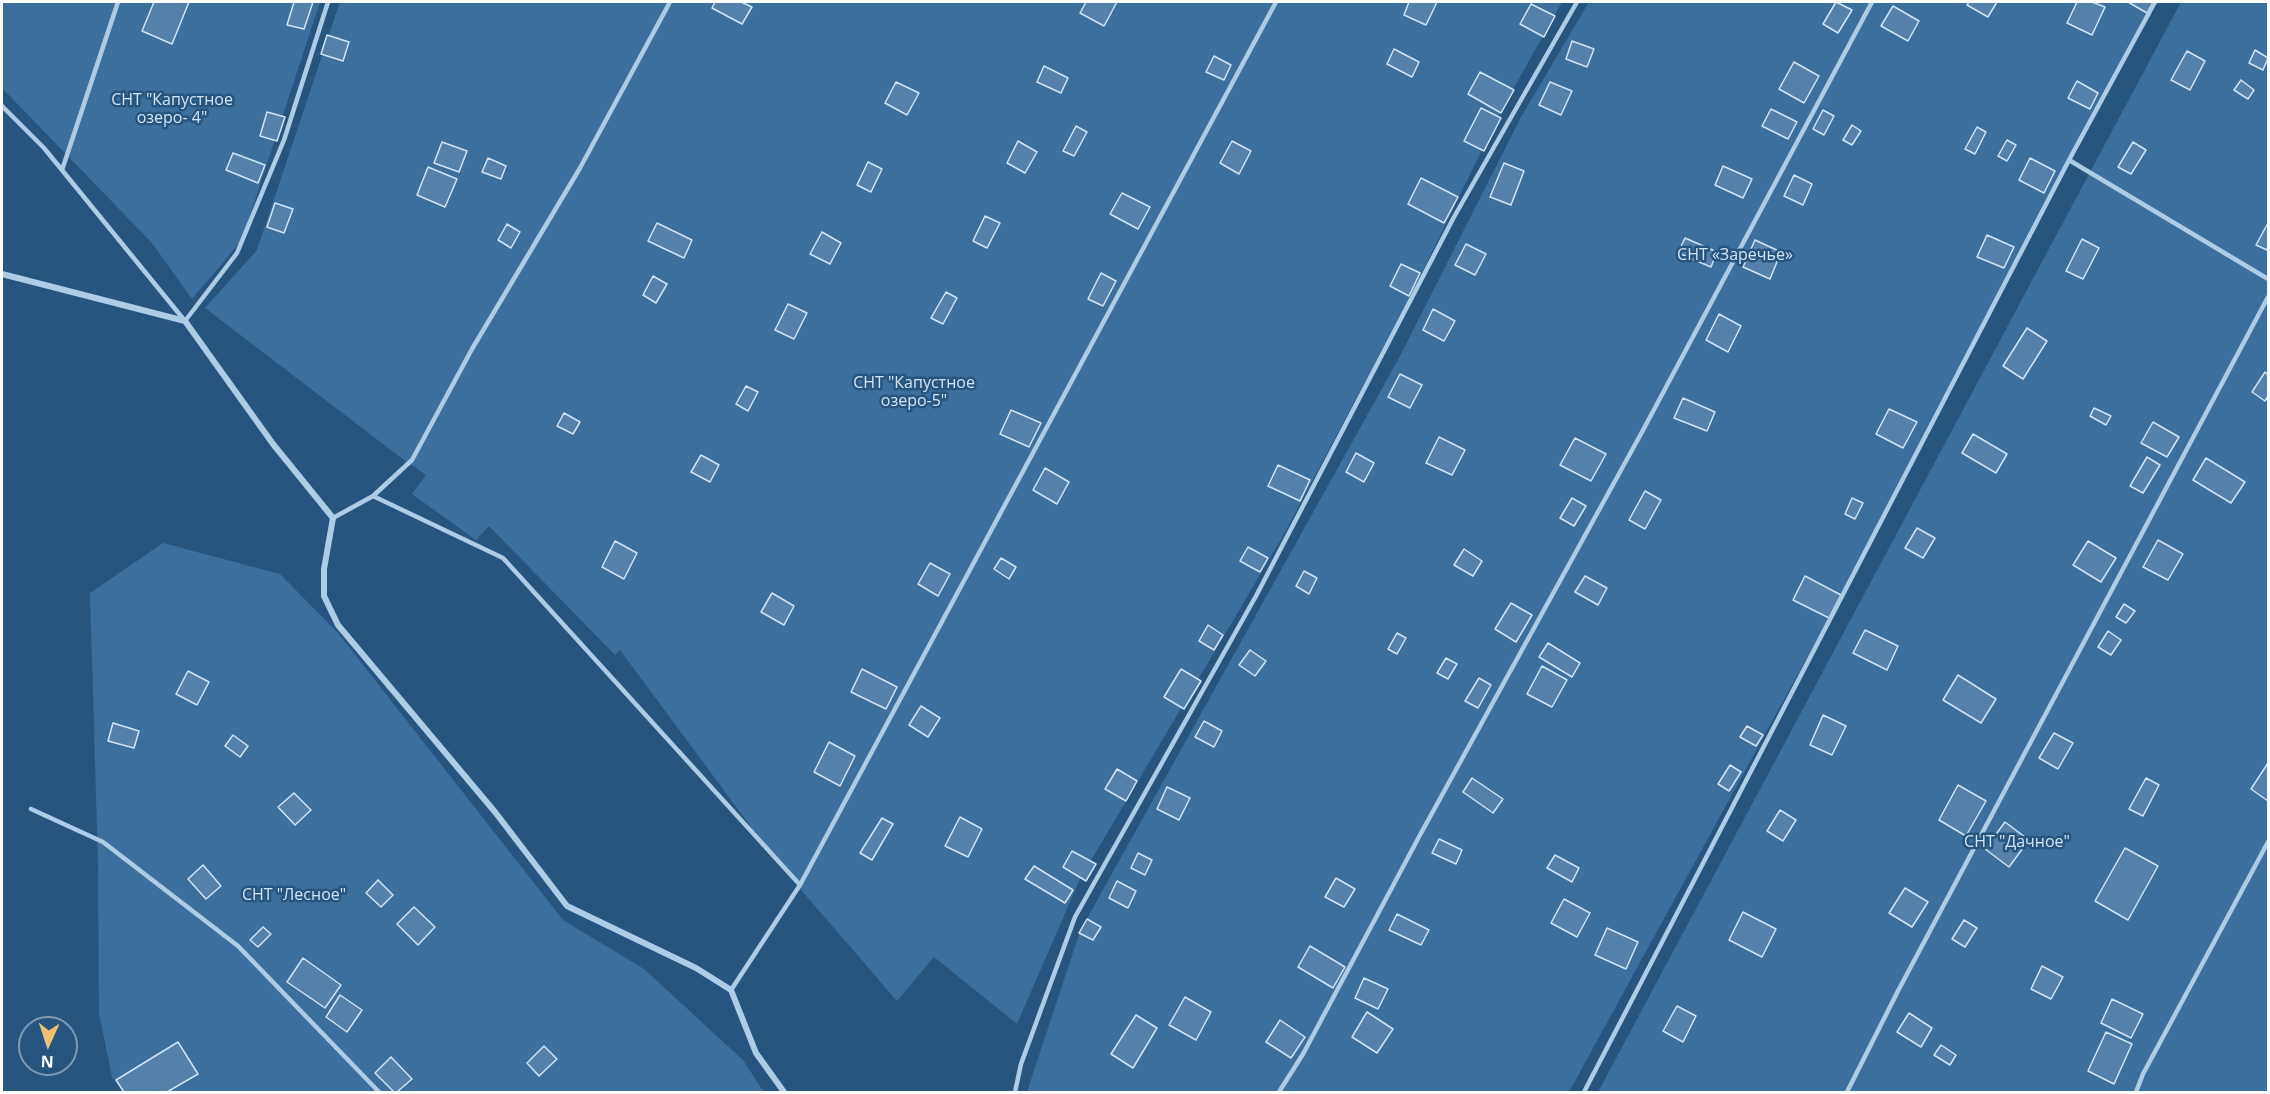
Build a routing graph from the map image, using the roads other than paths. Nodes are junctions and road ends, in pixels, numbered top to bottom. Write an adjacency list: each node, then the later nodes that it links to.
1 (118, 2): 10 (lane)
2 (328, 2): 14 (lane)
3 (670, 2): 15 (lane)
4 (1276, 2): 19 (lane)
5 (1577, 2): 23 (lane)
6 (1872, 2): 24 (lane)
7 (2155, 2): 9 (lane)
8 (2, 106): 10 (lane)
9 (2069, 160): 12 (lane); 25 (lane)
10 (62, 170): 14 (lane)
11 (2, 274): 14 (street)
12 (2268, 279)
13 (2268, 297): 26 (lane)
14 (185, 321): 16 (street)
15 (373, 496): 16 (lane); 19 (lane)
16 (333, 518): 20 (street)
17 (31, 809): 21 (lane)
18 (2268, 842): 27 (lane)
19 (800, 885): 20 (lane)
20 (731, 990): 22 (street)
21 (380, 1092)
22 (784, 1092)
23 (1015, 1092)
24 (1279, 1092)
25 (1584, 1092)
26 (1847, 1092)
27 (2136, 1092)

